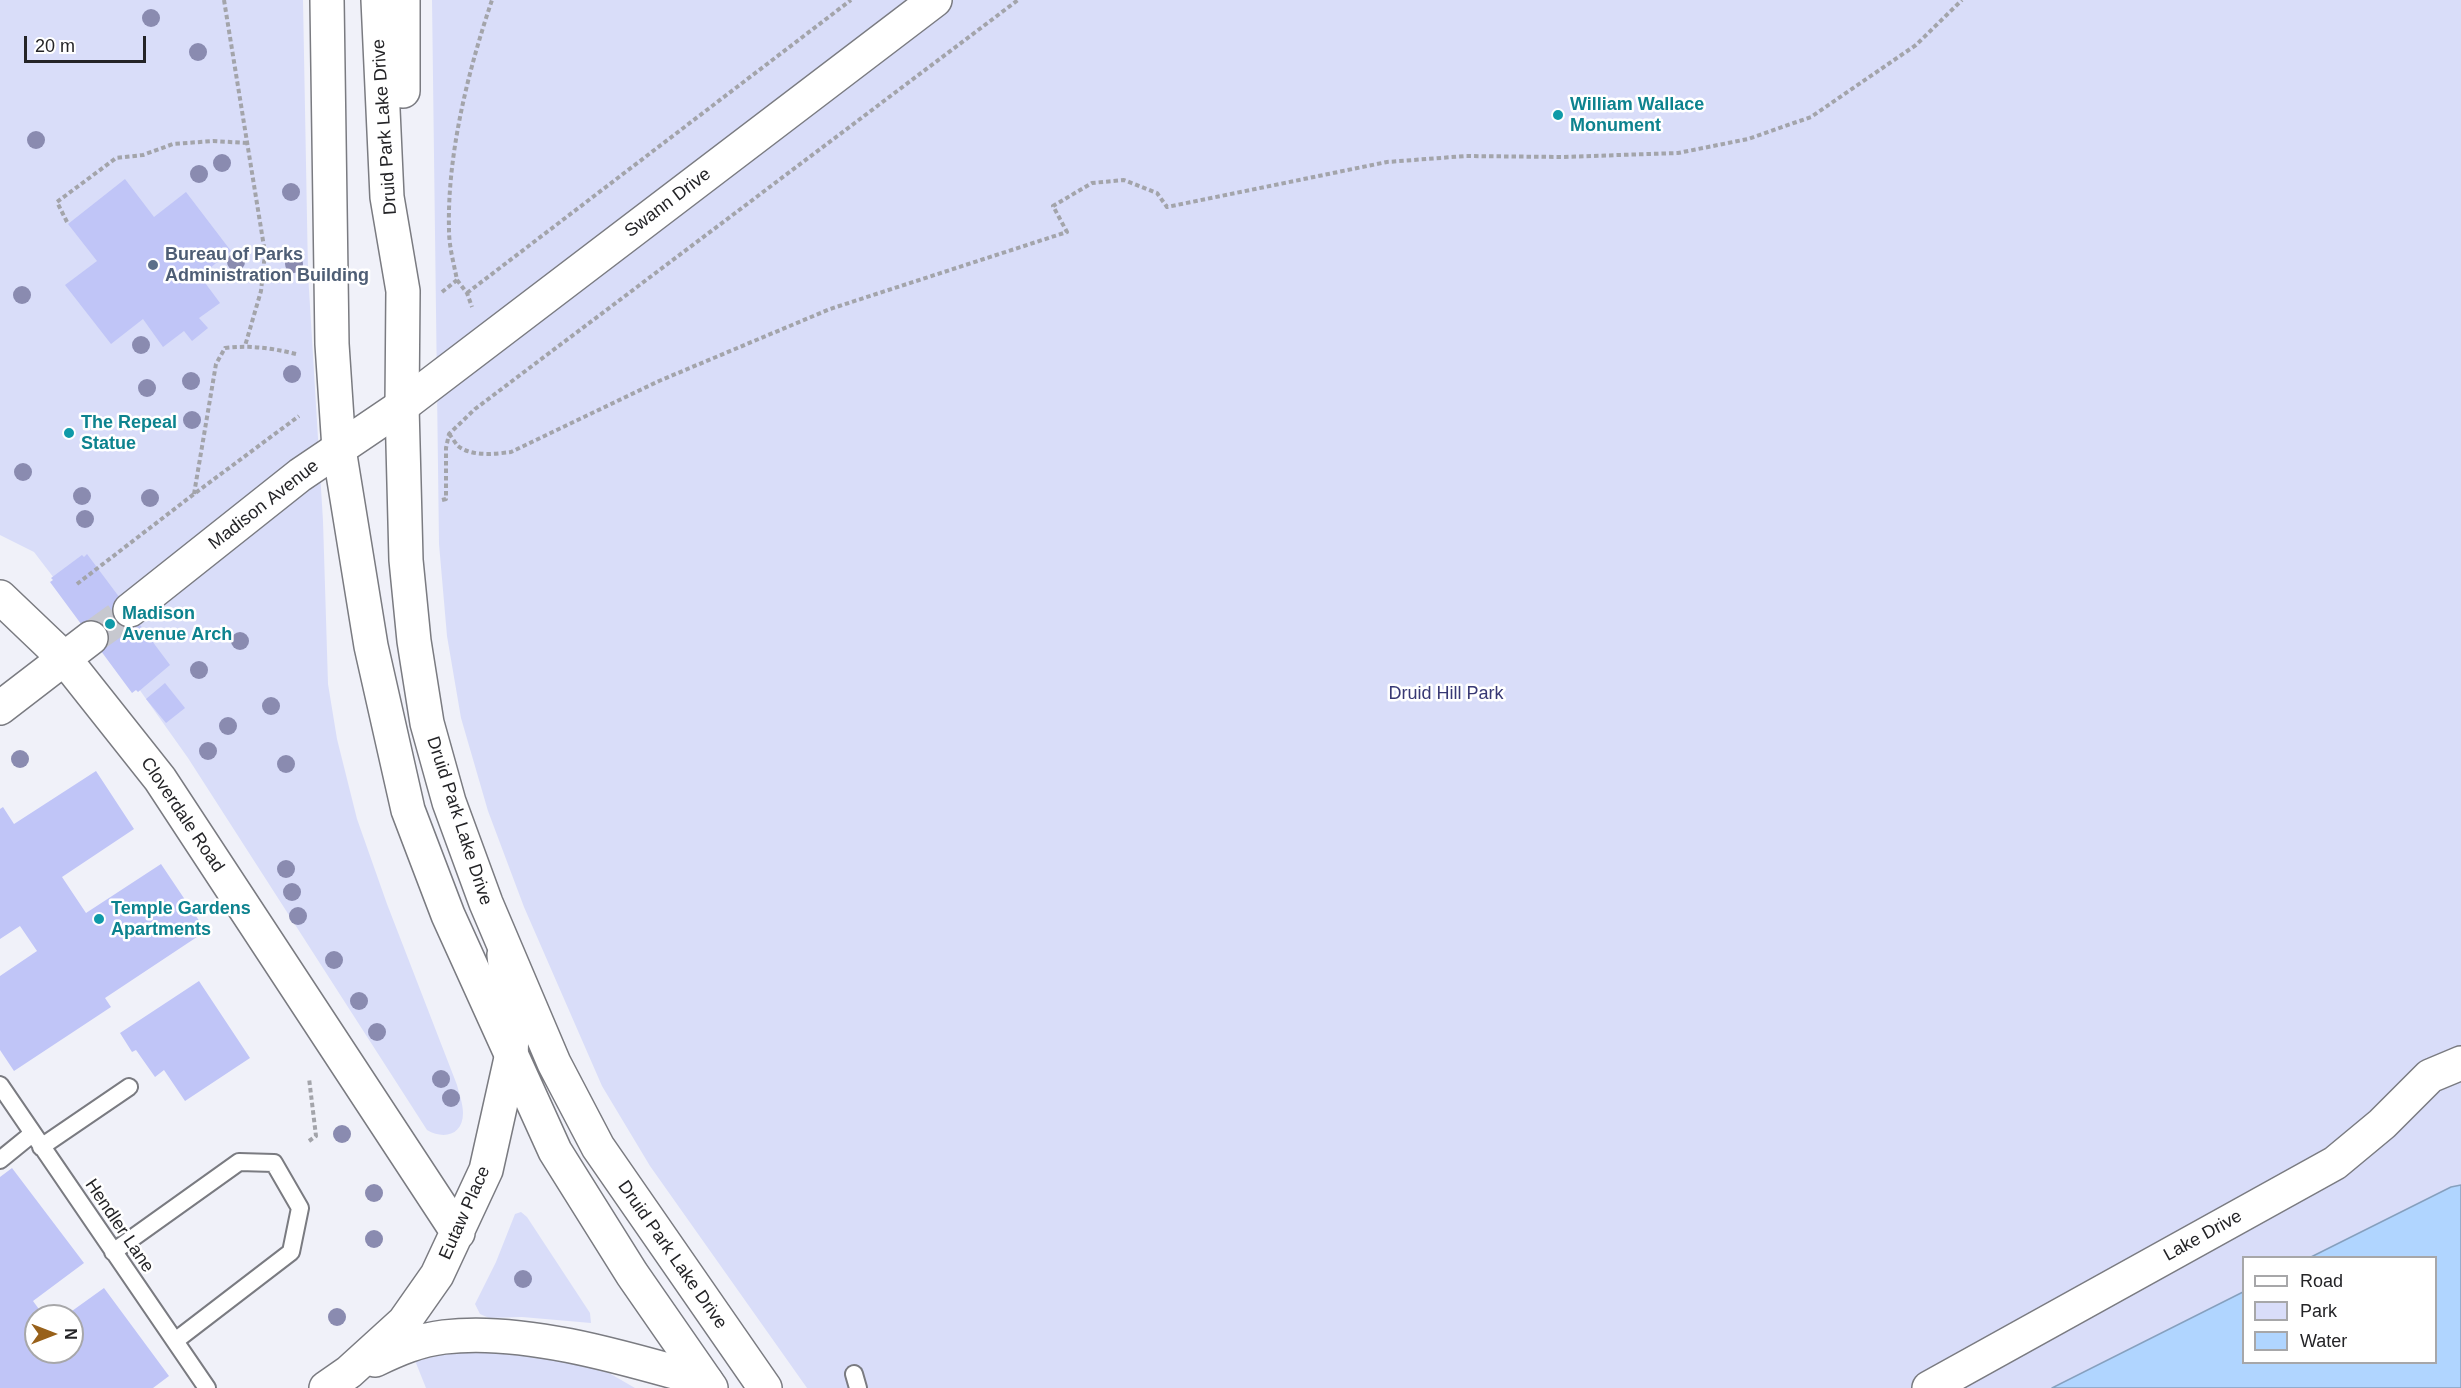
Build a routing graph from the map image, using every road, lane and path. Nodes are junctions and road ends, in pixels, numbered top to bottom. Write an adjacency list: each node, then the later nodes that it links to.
1 (224, 0): 10 (path)
2 (327, 0): 24 (street)
3 (378, 0): 13 (street, Druid Park Lake Drive)
4 (403, 0): 13 (street)
5 (492, 0): 12 (path)
6 (851, 0): 15 (path)
7 (935, 0): 21 (street, Swann Drive)
8 (1018, 0): 22 (path)
9 (1962, 0): 23 (path)
10 (247, 142): 11 (path); 17 (path)
11 (67, 222)
12 (457, 280): 14 (path); 15 (path)
13 (403, 291): 21 (street, Druid Park Lake Drive)
14 (440, 293)
15 (467, 293): 16 (path)
16 (472, 308)
17 (245, 346): 18 (path); 25 (path)
18 (304, 357)
19 (472, 401): 22 (path)
20 (301, 404): 25 (path)
21 (402, 406): 24 (street, Madison Avenue); 33 (street, Druid Park Lake Drive)
22 (475, 409): 23 (path)
23 (449, 434): 26 (path)
24 (339, 449): 29 (street, Madison Avenue); 34 (street)
25 (194, 494): 27 (path)
26 (438, 500)
27 (77, 584)
28 (0, 597): 31 (street, Cloverdale Road)
29 (130, 610)
30 (91, 638): 31 (street)
31 (64, 658): 32 (street); 42 (street, Cloverdale Road)
32 (0, 708)
33 (504, 949): 34 (street, Eutaw Place); 48 (street, Druid Park Lake Drive)
34 (511, 1058): 42 (street, Eutaw Place); 46 (street)
35 (2461, 1062): 49 (street, Lake Drive)
36 (308, 1071): 40 (path)
37 (0, 1085): 39 (lane, Hendler Lane)
38 (129, 1087): 39 (lane)
39 (37, 1141): 41 (lane); 43 (lane, Hendler Lane)
40 (309, 1141)
41 (0, 1160)
42 (458, 1233): 45 (street, Eutaw Place)
43 (113, 1252): 44 (lane, Hendler Lane); 44 (lane)
44 (175, 1341): 47 (lane, Hendler Lane)
45 (338, 1380): 46 (street, Eutaw Place)
46 (709, 1384)
47 (207, 1388)
48 (765, 1388)
49 (1929, 1388)

